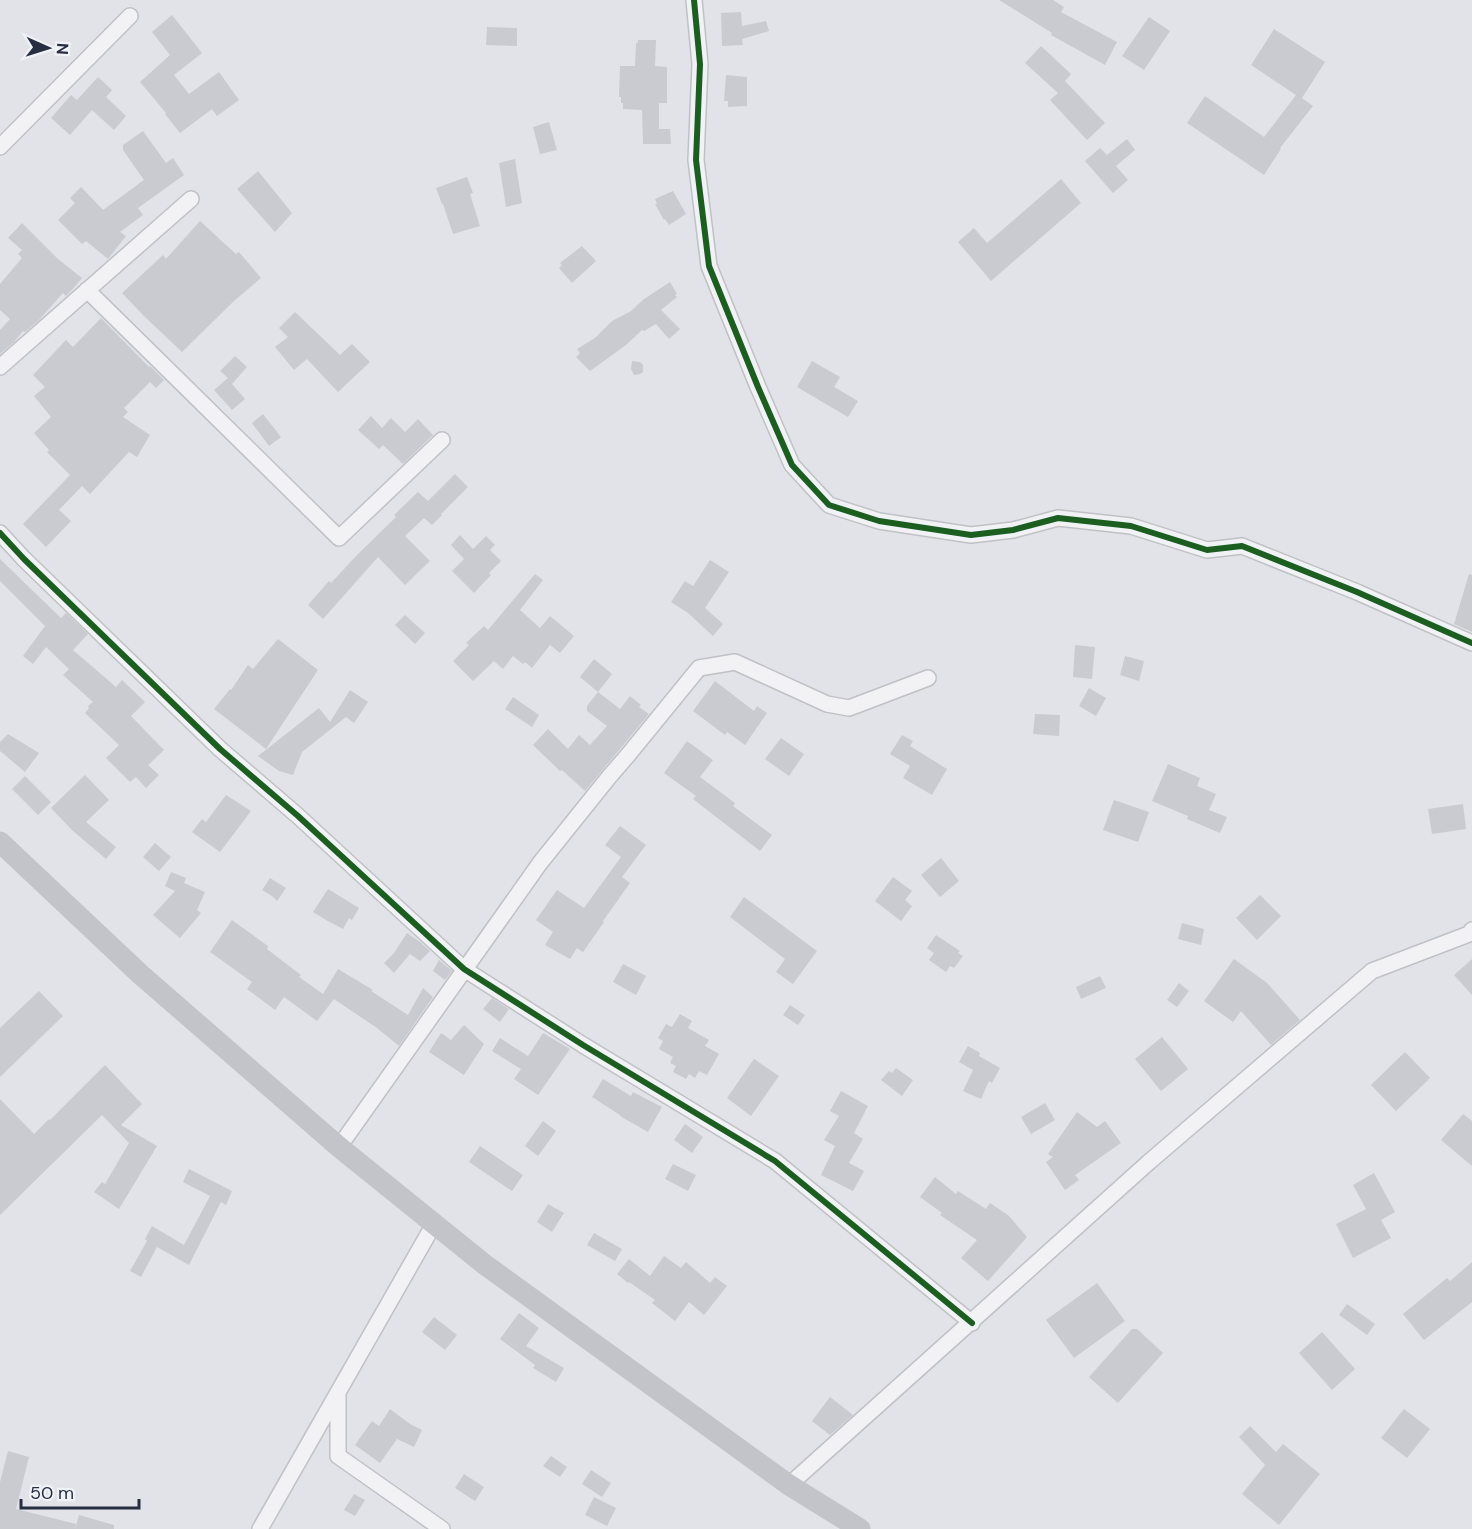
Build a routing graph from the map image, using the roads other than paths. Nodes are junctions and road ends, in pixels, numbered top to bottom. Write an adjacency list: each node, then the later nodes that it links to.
1 (694, 0): 9 (street)
2 (130, 16): 3 (street)
3 (0, 147)
4 (191, 198): 5 (street)
5 (87, 290): 6 (street); 7 (street)
6 (0, 367)
7 (442, 440)
8 (0, 533): 13 (street)
9 (1472, 643)
10 (928, 678): 13 (street)
11 (0, 842): 14 (main road)
12 (1472, 930): 16 (street)
13 (465, 969): 14 (street); 16 (street)
14 (339, 1148): 15 (main road)
15 (434, 1224): 17 (street); 18 (main road)
16 (972, 1323): 18 (street)
17 (338, 1393): 19 (street); 20 (street)
18 (789, 1485): 21 (main road)
19 (260, 1529)
20 (442, 1529)
21 (860, 1529)

